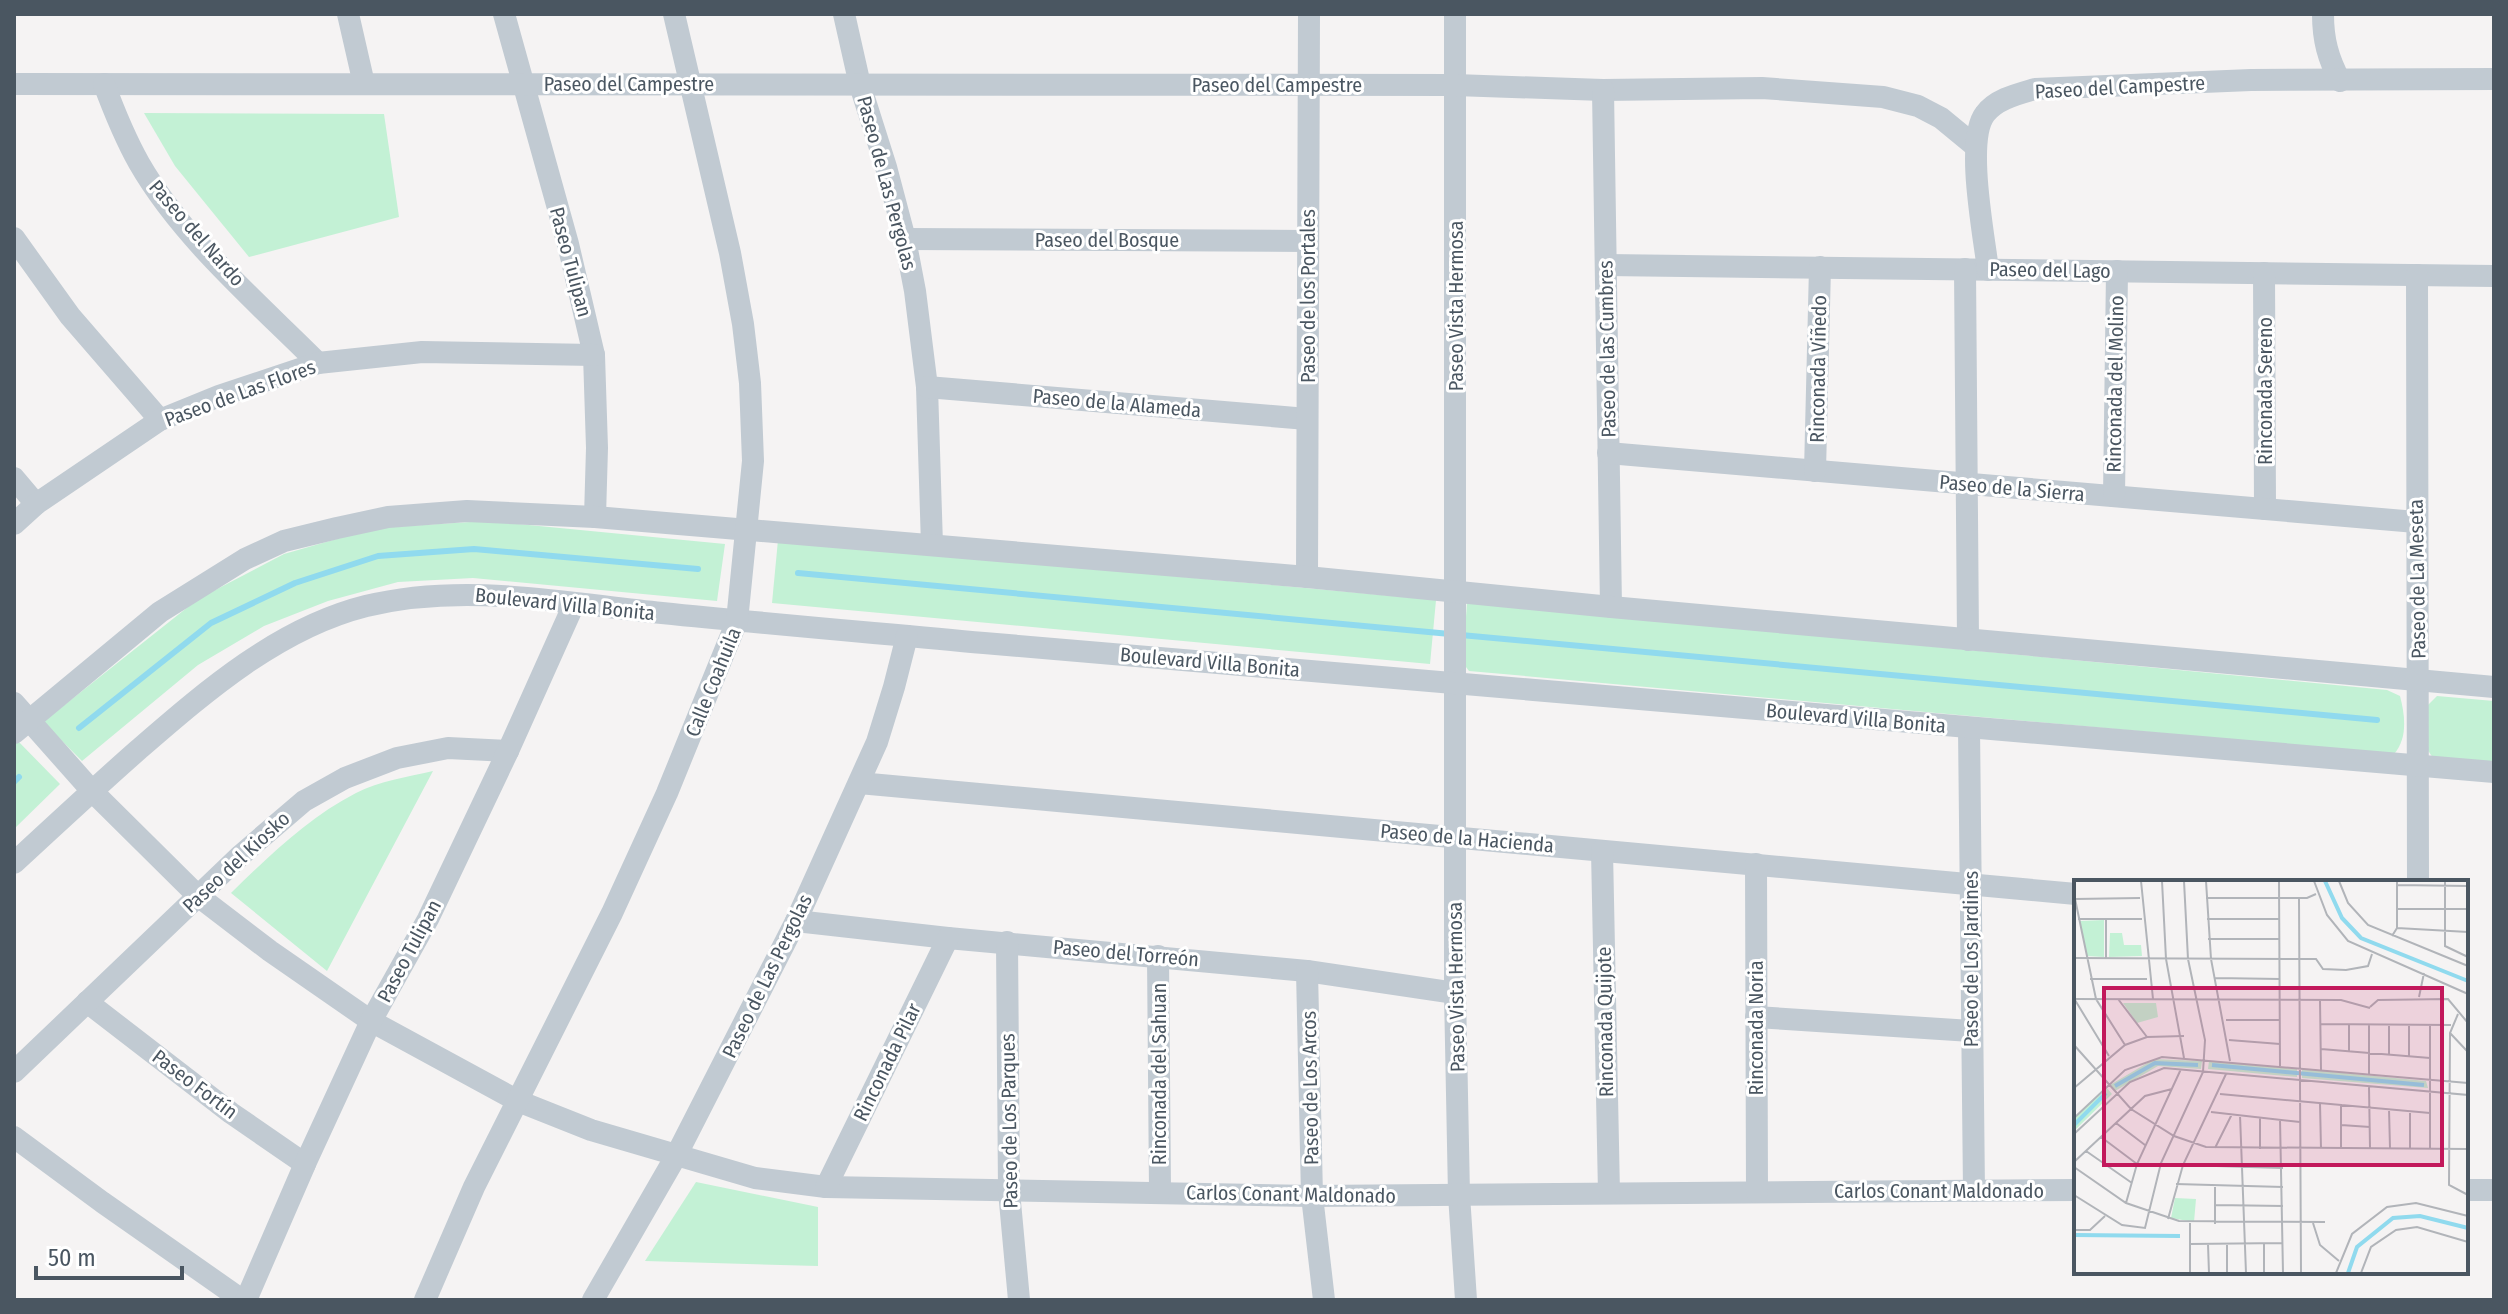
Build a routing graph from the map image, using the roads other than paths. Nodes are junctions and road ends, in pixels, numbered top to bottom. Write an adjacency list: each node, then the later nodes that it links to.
1 (348, 14): 12 (street)
2 (504, 14): 13 (street, Paseo Tulipan)
3 (674, 14): 14 (street, Calle Coahuila)
4 (844, 14): 15 (street, Paseo de Las Pergolas)
5 (1309, 14): 16 (street, Paseo de los Portales)
6 (1455, 14): 17 (street, Paseo Vista Hermosa)
7 (2323, 14): 9 (street)
8 (2494, 79): 9 (street, Paseo del Campestre)
9 (2340, 81): 19 (street, Paseo del Campestre)
10 (14, 84): 11 (street, Paseo del Campestre)
11 (104, 84): 12 (street, Paseo del Campestre); 31 (street, Paseo del Nardo)
12 (364, 84): 13 (street, Paseo del Campestre)
13 (522, 84): 14 (street, Paseo del Campestre); 30 (street, Paseo Tulipan)
14 (690, 84): 15 (street, Paseo del Campestre); 45 (street, Calle Coahuila)
15 (860, 85): 16 (street, Paseo del Campestre); 21 (street, Paseo de Las Pergolas)
16 (1310, 85): 17 (street, Paseo del Campestre); 22 (street, Paseo de los Portales)
17 (1455, 85): 18 (street, Paseo del Campestre); 48 (street, Paseo Vista Hermosa)
18 (1603, 90): 19 (street, Paseo del Campestre); 23 (street, Paseo de las Cumbres)
19 (1975, 146): 25 (street)
20 (14, 238): 34 (street)
21 (905, 239): 22 (street, Paseo del Bosque); 32 (street, Paseo de Las Pergolas)
22 (1308, 241): 33 (street, Paseo de los Portales)
23 (1606, 265): 24 (street, Paseo del Lago); 35 (street, Paseo de las Cumbres)
24 (1820, 267): 25 (street, Paseo del Lago); 36 (street, Rinconada Viñedo)
25 (1976, 269): 26 (street, Paseo del Lago); 38 (street)
26 (2117, 271): 27 (street, Paseo del Lago); 39 (street, Rinconada del Molino)
27 (2264, 273): 28 (street, Paseo del Lago); 41 (street, Rinconada Sereno)
28 (2417, 275): 29 (street, Paseo del Lago); 43 (street, Paseo de La Meseta)
29 (2494, 276)
30 (594, 355): 31 (street, Paseo de Las Flores); 42 (street, Paseo Tulipan)
31 (318, 363): 34 (street, Paseo de Las Flores)
32 (927, 387): 33 (street, Paseo de la Alameda); 46 (street, Paseo de Las Pergolas)
33 (1307, 419): 47 (street, Paseo de los Portales)
34 (160, 420): 40 (street, Paseo de Las Flores)
35 (1608, 453): 36 (street, Paseo de la Sierra); 50 (street, Paseo de las Cumbres)
36 (1815, 471): 38 (street, Paseo de la Sierra)
37 (14, 478): 40 (street)
38 (1967, 484): 39 (street, Paseo de la Sierra); 53 (street)
39 (2114, 496): 41 (street, Paseo de la Sierra)
40 (36, 504): 44 (street, Paseo de Las Flores)
41 (2265, 509): 43 (street, Paseo de la Sierra)
42 (595, 517): 45 (street); 57 (street)
43 (2416, 522): 55 (street, Paseo de La Meseta)
44 (14, 524)
45 (747, 536): 46 (street); 51 (street, Calle Coahuila)
46 (932, 545): 47 (street)
47 (1307, 577): 48 (street)
48 (1456, 595): 50 (street); 54 (street, Paseo Vista Hermosa)
49 (574, 604): 51 (street, Boulevard Villa Bonita); 59 (street, Paseo Tulipan); 62 (street, Boulevard Villa Bonita)
50 (1611, 607): 53 (street)
51 (738, 615): 52 (street, Boulevard Villa Bonita); 83 (street, Calle Coahuila)
52 (907, 636): 54 (street, Boulevard Villa Bonita); 63 (street, Paseo de Las Pergolas)
53 (1968, 640): 55 (street)
54 (1455, 678): 58 (street, Boulevard Villa Bonita); 64 (street, Paseo Vista Hermosa)
55 (2418, 680): 56 (street); 60 (street, Paseo de La Meseta)
56 (2494, 687)
57 (25, 722): 62 (street, Carlos Conant Maldonado)
58 (1969, 728): 60 (street, Boulevard Villa Bonita); 69 (street, Paseo de Los Jardines)
59 (508, 751): 71 (street, Paseo del Kiosko); 80 (street, Paseo Tulipan)
60 (2416, 765): 61 (street, Boulevard Villa Bonita); 68 (street, Paseo de La Meseta)
61 (2494, 772)
62 (84, 783): 66 (street, Boulevard Villa Bonita); 71 (street, Carlos Conant Maldonado)
63 (859, 783): 64 (street, Paseo de la Hacienda); 72 (street, Paseo de Las Pergolas)
64 (1454, 837): 65 (street, Paseo de la Hacienda); 77 (street, Paseo Vista Hermosa)
65 (1602, 851): 67 (street, Paseo de la Hacienda); 95 (street, Rinconada Quijote)
66 (14, 863)
67 (1756, 864): 69 (street, Paseo de la Hacienda); 79 (street, Rinconada Noria)
68 (2418, 880)
69 (1971, 883): 70 (street, Paseo de la Hacienda); 81 (street, Paseo de Los Jardines)
70 (2074, 894)
71 (198, 896): 78 (street, Paseo del Kiosko); 80 (street, Carlos Conant Maldonado)
72 (796, 921): 73 (street, Paseo del Torreón); 85 (street, Paseo de Las Pergolas)
73 (948, 938): 74 (street, Paseo del Torreón); 87 (street, Rinconada Pilar)
74 (1007, 942): 75 (street, Paseo del Torreón); 91 (street, Paseo de Los Parques)
75 (1158, 956): 76 (street, Paseo del Torreón); 92 (street, Rinconada del Sahuan)
76 (1307, 971): 77 (street, Paseo del Torreón); 97 (street, Paseo de Los Arcos)
77 (1455, 993): 96 (street, Paseo Vista Hermosa)
78 (87, 1002): 82 (street, Paseo del Kiosko); 86 (street, Paseo Fortín)
79 (1756, 1017): 81 (street); 94 (street, Rinconada Noria)
80 (371, 1021): 83 (street, Carlos Conant Maldonado); 86 (street, Paseo Tulipan)
81 (1971, 1031): 93 (street, Paseo de Los Jardines)
82 (14, 1072)
83 (518, 1101): 85 (street, Carlos Conant Maldonado); 99 (street, Calle Coahuila)
84 (14, 1137): 98 (street)
85 (676, 1156): 87 (street, Carlos Conant Maldonado); 100 (street, Paseo de Las Pergolas)
86 (305, 1164): 98 (street, Paseo Tulipan)
87 (826, 1187): 91 (street, Carlos Conant Maldonado)
88 (2074, 1190): 93 (street, Carlos Conant Maldonado)
89 (2468, 1190): 90 (street)
90 (2494, 1190)
91 (1009, 1191): 92 (street, Carlos Conant Maldonado); 101 (street, Paseo de Los Parques)
92 (1160, 1191): 97 (street, Carlos Conant Maldonado)
93 (1974, 1191): 94 (street, Carlos Conant Maldonado)
94 (1757, 1192): 95 (street, Carlos Conant Maldonado)
95 (1609, 1193): 96 (street, Carlos Conant Maldonado)
96 (1459, 1195): 97 (street, Carlos Conant Maldonado); 103 (street, Paseo Vista Hermosa)
97 (1312, 1196): 102 (street, Paseo de Los Arcos)
98 (244, 1300)
99 (425, 1300)
100 (593, 1300)
101 (1019, 1300)
102 (1324, 1300)
103 (1466, 1300)

